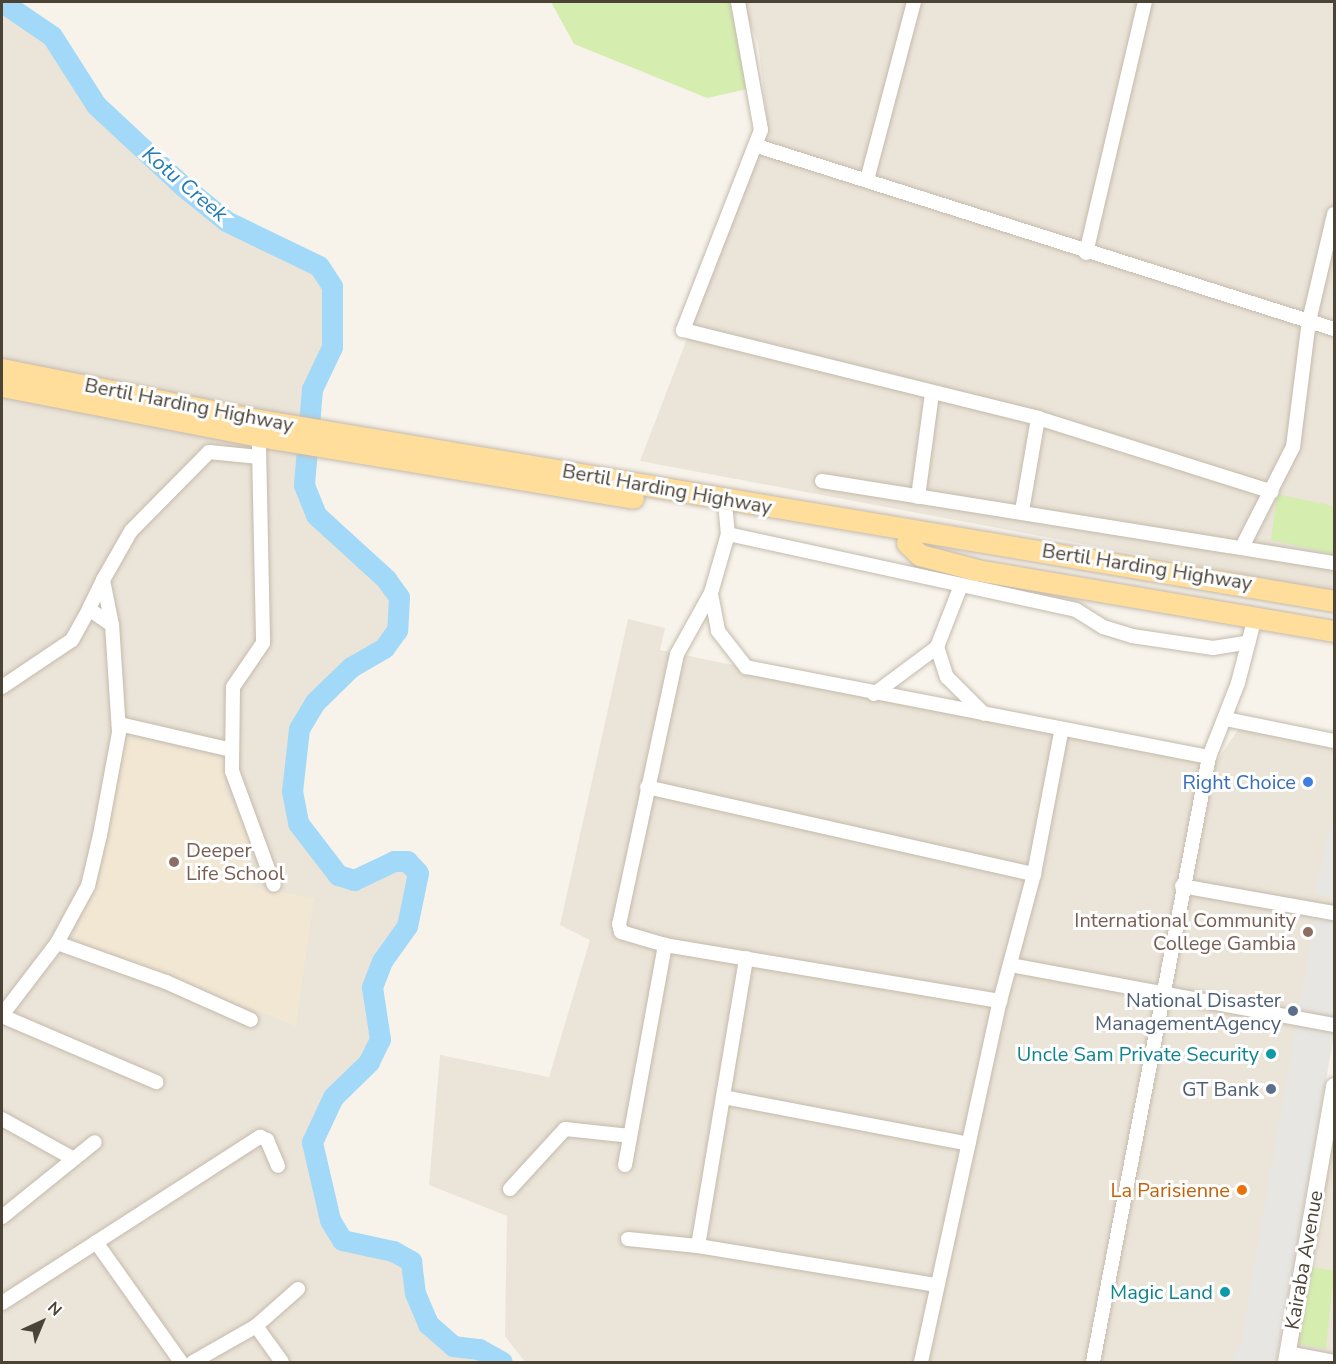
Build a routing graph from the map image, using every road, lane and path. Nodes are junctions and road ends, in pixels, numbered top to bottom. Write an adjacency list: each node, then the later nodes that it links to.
1 (738, 2): 4 (street)
2 (914, 2): 5 (street)
3 (1145, 2): 7 (street)
4 (757, 147): 5 (street); 12 (street)
5 (867, 180): 7 (street)
6 (1335, 214): 8 (street)
7 (1086, 253): 8 (street)
8 (1309, 321): 9 (street); 18 (street)
9 (1335, 329)
10 (2, 369): 14 (main road, Bertil Harding Highway)
11 (2, 386): 16 (main road, Bertil Harding Highway)
12 (932, 394): 13 (street); 19 (street)
13 (1038, 418): 18 (street); 20 (street)
14 (283, 432): 15 (main road, Bertil Harding Highway); 16 (main road, Bertil Harding Highway)
15 (314, 437): 21 (main road, Bertil Harding Highway); 23 (main road, Bertil Harding Highway)
16 (260, 446): 27 (street); 46 (street)
17 (822, 481): 19 (street)
18 (1272, 492): 25 (street)
19 (918, 497): 20 (street)
20 (1022, 511): 25 (street)
21 (726, 513): 22 (street); 23 (main road, Bertil Harding Highway)
22 (728, 534): 28 (street); 30 (street)
23 (908, 536): 24 (main road, Bertil Harding Highway); 29 (main road); 34 (main road)
24 (934, 540): 31 (main road, Bertil Harding Highway); 33 (main road, Bertil Harding Highway)
25 (1242, 547): 26 (street)
26 (1335, 562)
27 (104, 580): 32 (street); 35 (street)
28 (960, 588): 37 (street); 38 (street)
29 (1335, 589)
30 (711, 593): 40 (street); 48 (street)
31 (1335, 601)
32 (89, 609): 35 (street); 39 (street)
33 (1335, 615)
34 (1255, 617): 36 (main road); 37 (street)
35 (112, 625): 43 (street)
36 (1335, 631)
37 (1249, 642): 42 (street)
38 (937, 647): 40 (street); 41 (street)
39 (2, 687)
40 (874, 694): 41 (street)
41 (987, 717): 44 (street)
42 (1226, 718): 45 (street); 47 (street)
43 (119, 724): 46 (street); 53 (street)
44 (1061, 732): 47 (street); 49 (street)
45 (1335, 741)
46 (232, 750): 50 (street)
47 (1209, 757): 51 (street)
48 (647, 787): 49 (street); 54 (street)
49 (1034, 874): 56 (street)
50 (274, 885)
51 (1182, 886): 52 (street); 57 (street)
52 (1335, 913)
53 (57, 943): 59 (street); 60 (street)
54 (665, 945): 55 (street); 66 (street)
55 (746, 958): 58 (street); 64 (street)
56 (1010, 965): 57 (street); 58 (street)
57 (1165, 992): 61 (street); 86 (street)
58 (1000, 1001): 68 (street)
59 (2, 1016): 62 (street)
60 (251, 1020)
61 (1335, 1025)
62 (156, 1082)
63 (1335, 1086): 81 (street, Kairaba Avenue)
64 (723, 1097): 68 (street); 76 (street)
65 (2, 1119): 69 (street)
66 (630, 1136): 70 (street); 72 (street)
67 (95, 1142): 69 (street)
68 (969, 1144): 77 (street)
69 (74, 1159): 73 (street)
70 (625, 1165)
71 (278, 1166): 75 (street)
72 (510, 1189)
73 (2, 1217)
74 (628, 1239): 76 (street)
75 (96, 1242): 79 (street); 82 (street)
76 (699, 1246): 77 (street)
77 (938, 1285): 85 (street)
78 (298, 1289): 80 (street)
79 (2, 1303)
80 (256, 1326): 83 (street); 84 (street)
81 (1286, 1358): 87 (street)
82 (181, 1362)
83 (193, 1362)
84 (282, 1362)
85 (921, 1362)
86 (1093, 1362)
87 (1335, 1362)

